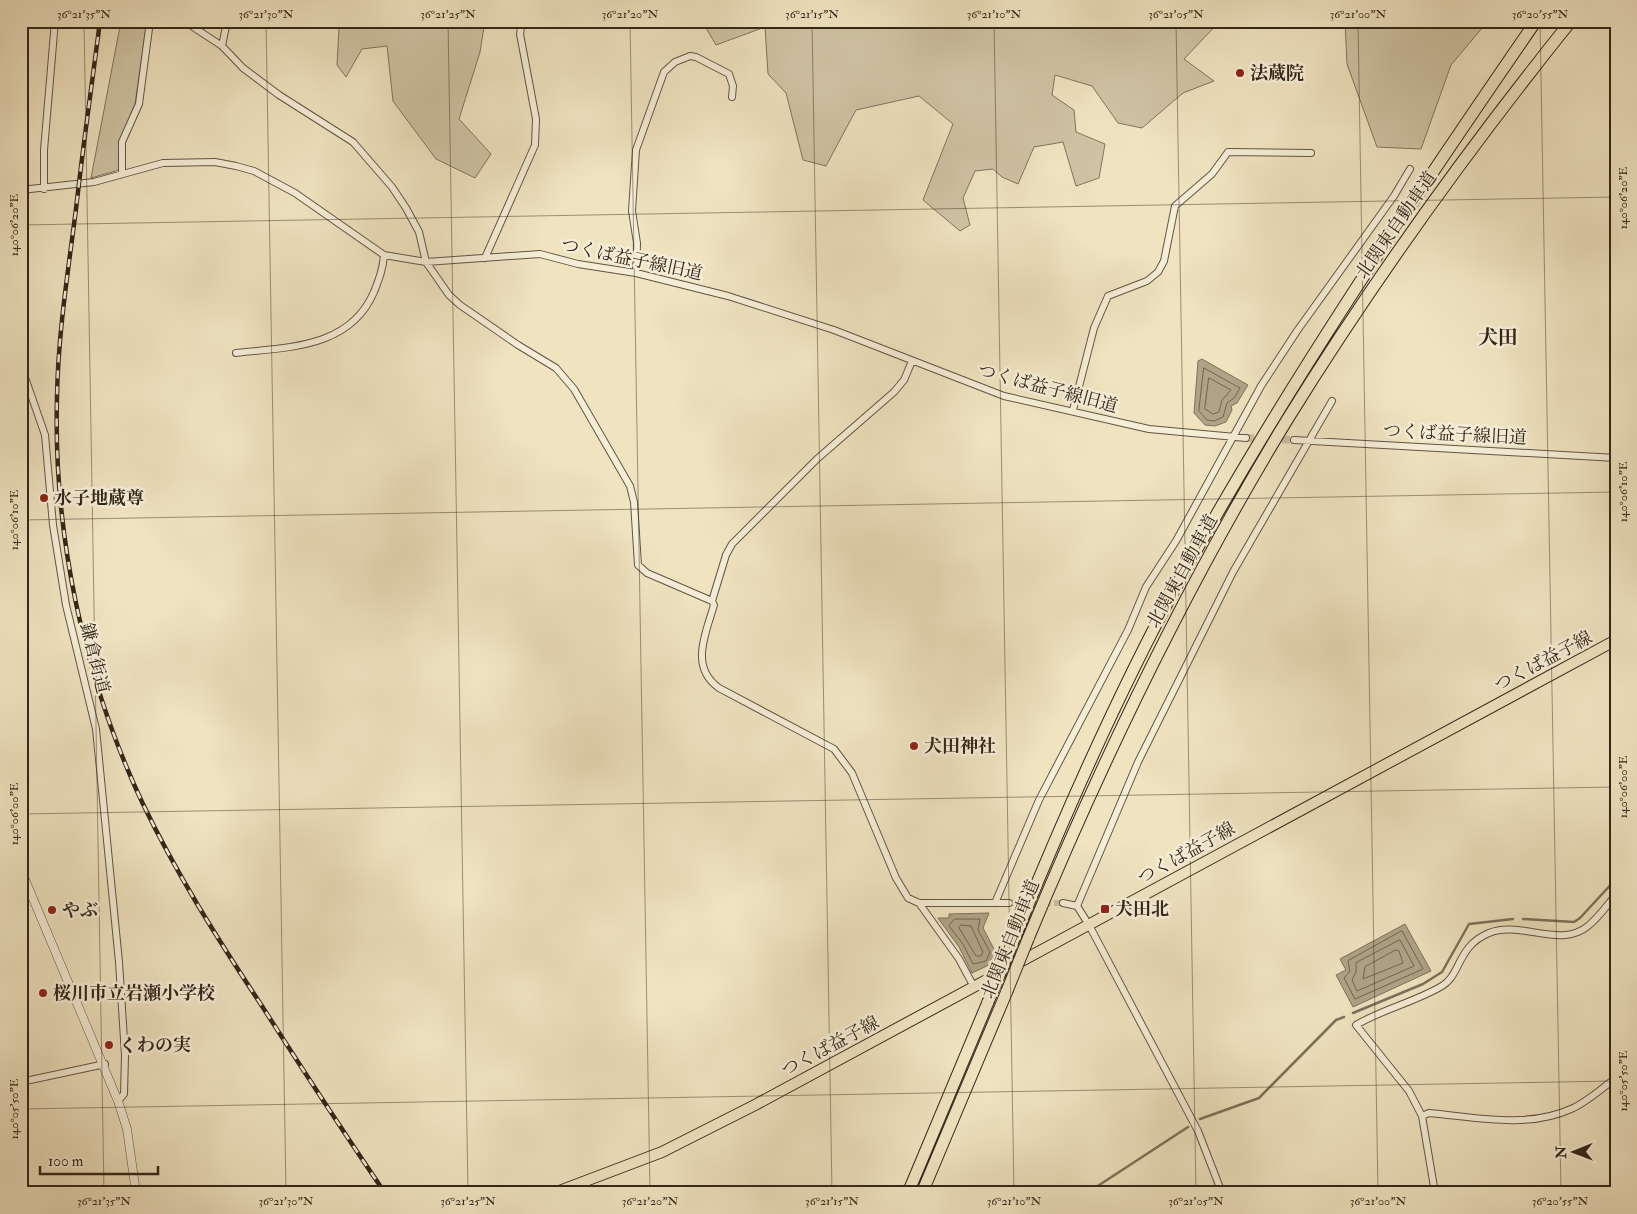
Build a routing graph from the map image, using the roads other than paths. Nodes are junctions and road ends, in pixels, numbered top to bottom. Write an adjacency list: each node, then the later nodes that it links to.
1 (55, 21): 13 (street)
2 (150, 21): 12 (street)
3 (184, 21): 8 (street)
4 (227, 21): 8 (street)
5 (522, 21): 16 (street)
6 (1536, 21): 47 (highway, 北関東自動車道, bridge)
7 (1571, 21): 48 (highway, 北関東自動車道, bridge)
8 (222, 46): 17 (street)
9 (732, 97): 18 (street)
10 (1311, 153): 23 (street)
11 (1410, 168): 24 (street)
12 (122, 173): 13 (street, つくば益子線旧道); 15 (street, つくば益子線旧道)
13 (44, 188): 14 (street, つくば益子線旧道)
14 (21, 190)
15 (384, 255): 17 (street, つくば益子線旧道); 19 (street)
16 (485, 258): 17 (street, つくば益子線旧道); 18 (street, つくば益子線旧道)
17 (426, 262): 29 (street)
18 (636, 273): 20 (street, つくば益子線旧道)
19 (236, 353)
20 (912, 361): 23 (street, つくば益子線旧道); 29 (street)
21 (21, 366): 43 (street, 鎌倉街道)
22 (1332, 401): 27 (street)
23 (1073, 410): 24 (street, つくば益子線旧道)
24 (1233, 437): 25 (street, つくば益子線旧道); 34 (street)
25 (1246, 438)
26 (1294, 440): 27 (street, つくば益子線旧道)
27 (1308, 440): 28 (street, つくば益子線旧道); 37 (street)
28 (1616, 458)
29 (712, 601): 33 (street)
30 (1616, 640): 38 (main road, つくば益子線)
31 (21, 870): 40 (street)
32 (1616, 894): 44 (street)
33 (919, 903): 34 (street); 39 (street)
34 (996, 903): 35 (street)
35 (1009, 903)
36 (1063, 903): 37 (street)
37 (1077, 906): 38 (street)
38 (1089, 925): 39 (main road, つくば益子線); 49 (street)
39 (974, 987): 46 (main road, つくば益子線)
40 (105, 1064): 42 (street); 43 (street)
41 (1616, 1078): 44 (street)
42 (21, 1082)
43 (118, 1101): 45 (street)
44 (1422, 1116): 50 (street)
45 (136, 1193)
46 (554, 1193)
47 (908, 1193)
48 (922, 1193)
49 (1222, 1193)
50 (1435, 1193)

